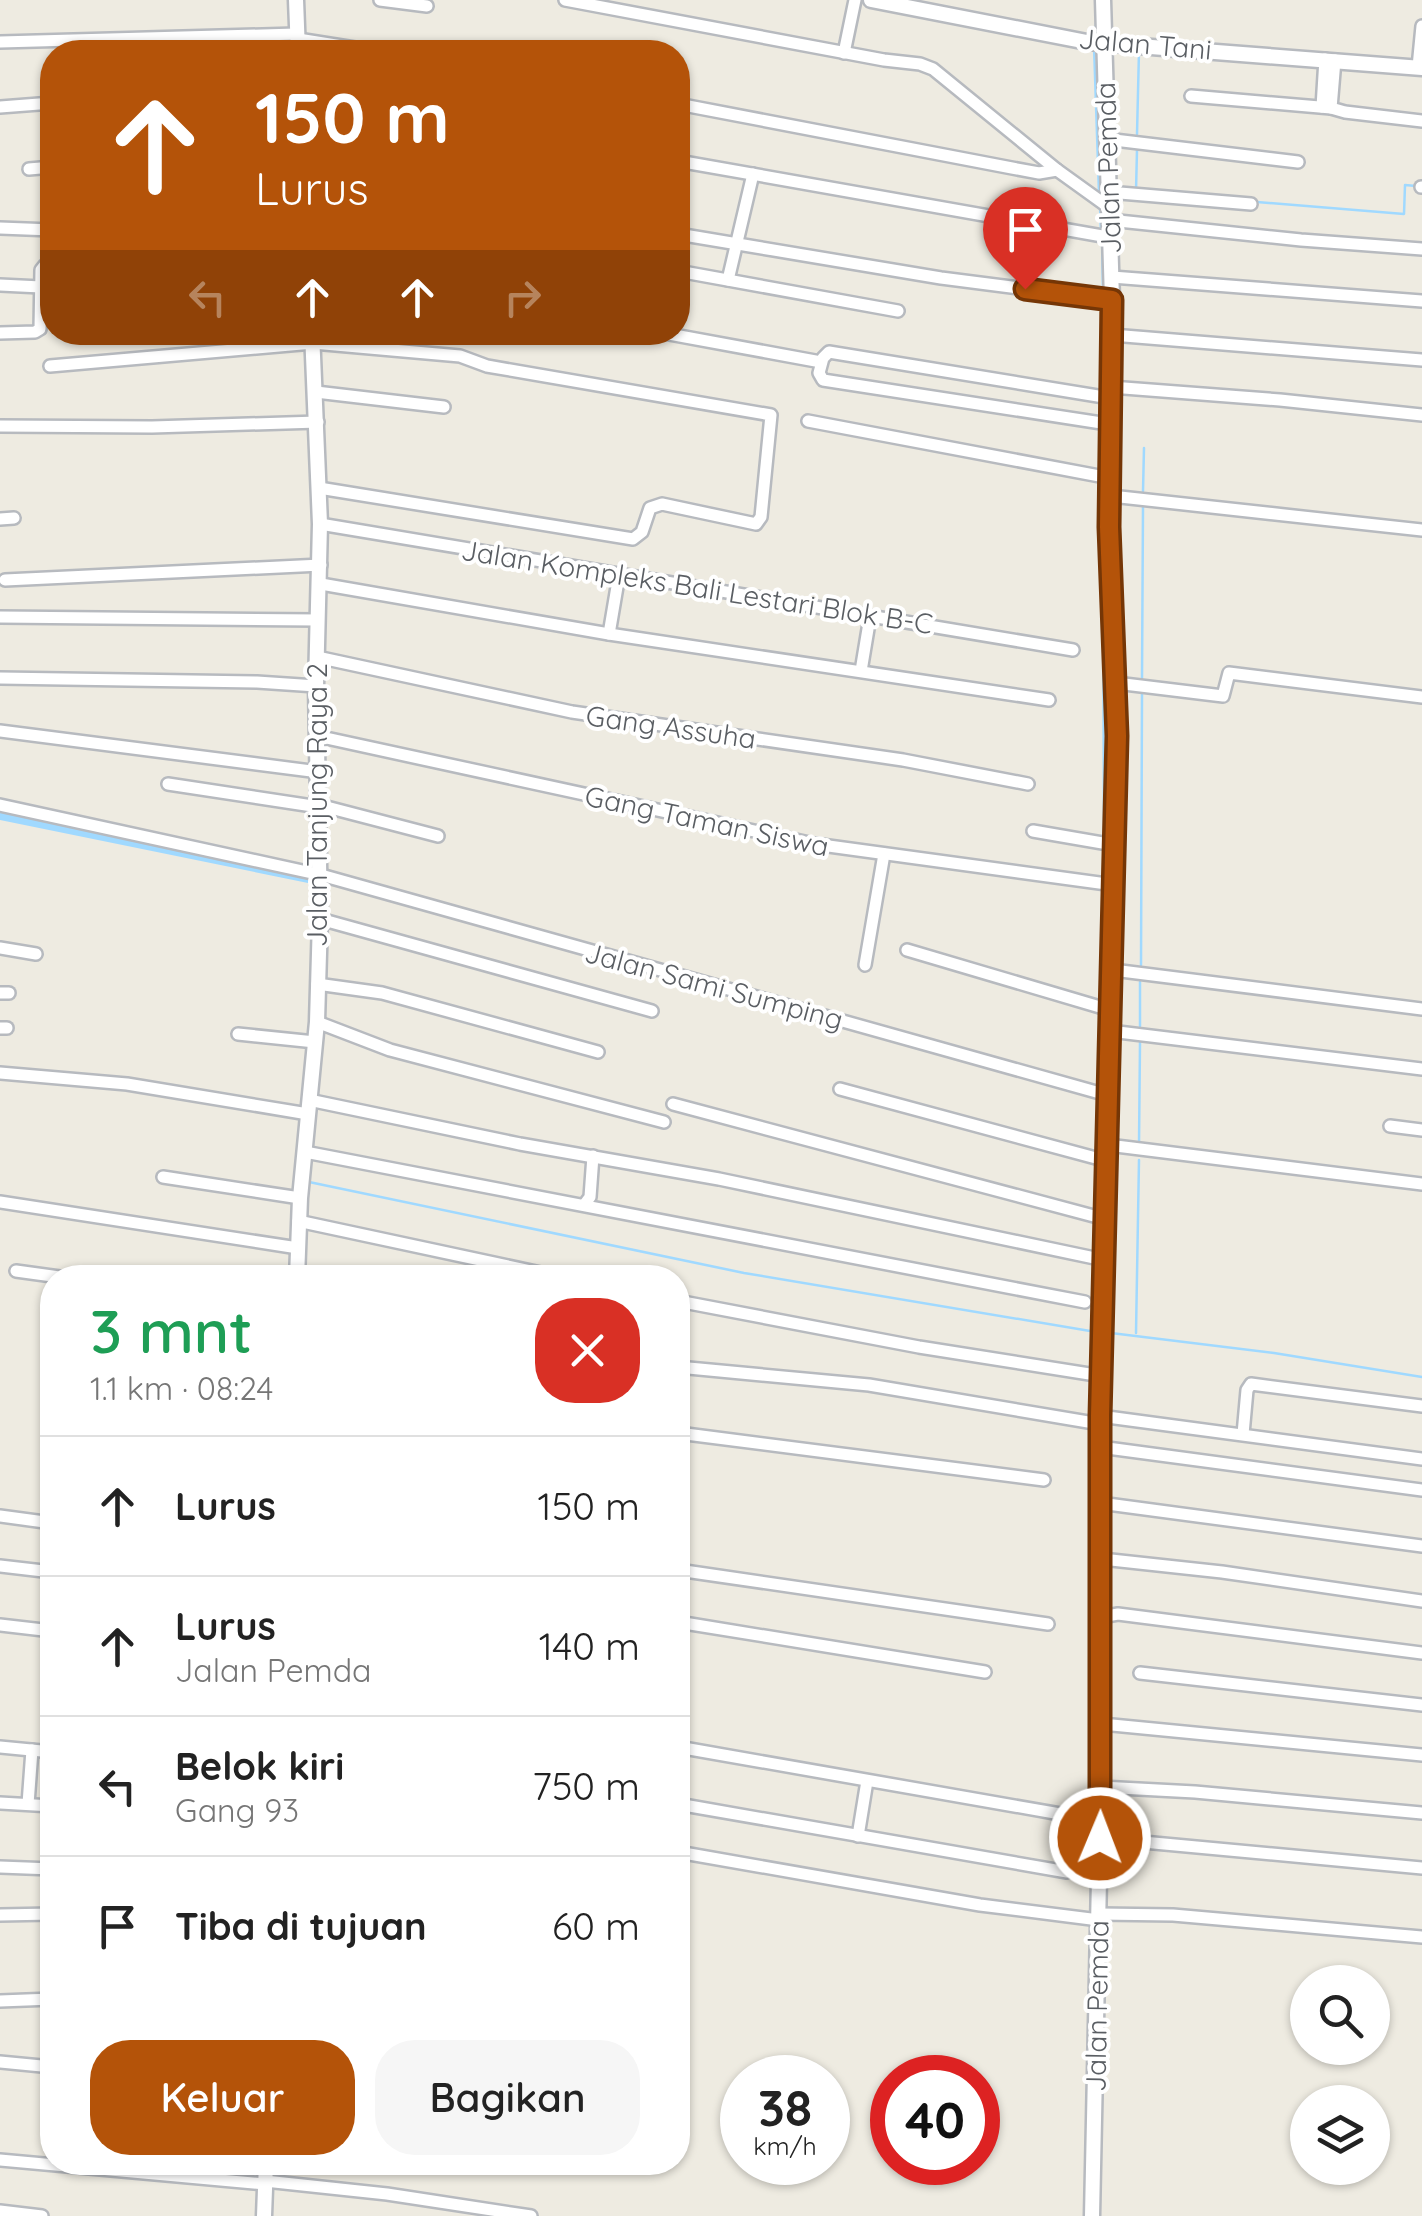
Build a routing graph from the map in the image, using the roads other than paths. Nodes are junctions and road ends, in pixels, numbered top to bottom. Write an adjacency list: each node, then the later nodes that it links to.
1 (296, 0): 9 (street)
2 (380, 0): 7 (street)
3 (565, 0): 13 (street)
4 (854, 0): 13 (street)
5 (872, 0): 12 (street, Jalan Tani)
6 (1103, 0): 12 (street, Jalan Pemda)
7 (427, 6)
8 (1422, 26): 15 (street)
9 (297, 40)
10 (0, 42): 11 (street)
11 (40, 42)
12 (1097, 42): 14 (street, Jalan Tani); 22 (street, Jalan Pemda)
13 (844, 53): 27 (street)
14 (1330, 67): 15 (street, Jalan Tani); 20 (street)
15 (1420, 67)
16 (1191, 96): 20 (street)
17 (40, 104): 19 (street)
18 (690, 106): 27 (street)
19 (0, 107)
20 (1327, 107): 21 (street)
21 (1422, 121)
22 (1106, 139): 23 (street); 29 (street, Jalan Pemda)
23 (1298, 162)
24 (690, 163): 28 (street)
25 (40, 168): 26 (street)
26 (29, 169)
27 (1057, 170): 29 (street)
28 (753, 174): 34 (street); 35 (street)
29 (1105, 204): 30 (street); 34 (street, Jalan Pemda); 36 (street)
30 (1251, 204)
31 (0, 228): 32 (street)
32 (40, 230)
33 (690, 236): 35 (street)
34 (1103, 236): 38 (street, Jalan Pemda)
35 (735, 244): 39 (street); 42 (street)
36 (1422, 248)
37 (690, 273): 39 (street)
38 (1112, 278): 42 (street, Jalan Pemda); 43 (street)
39 (728, 280): 44 (street)
40 (0, 285): 41 (street)
41 (40, 287)
42 (1106, 299): 47 (street, Jalan Pemda)
43 (1422, 302)
44 (898, 311)
45 (40, 330): 46 (street)
46 (0, 333)
47 (1112, 335): 52 (street); 56 (street, Jalan Pemda)
48 (690, 338): 53 (street)
49 (246, 345): 54 (street)
50 (313, 345): 55 (street, Jalan Tanjung Raya 2)
51 (370, 345): 64 (street)
52 (1422, 360)
53 (822, 362): 56 (street); 61 (street)
54 (50, 366)
55 (316, 392): 57 (street); 59 (street, Jalan Tanjung Raya 2)
56 (1107, 394): 58 (street); 61 (street, Jalan Pemda)
57 (444, 407)
58 (1422, 415)
59 (318, 422): 62 (street); 64 (street, Jalan Tanjung Raya 2)
60 (808, 422): 63 (street)
61 (1105, 424): 63 (street, Jalan Pemda)
62 (0, 426)
63 (1106, 477): 65 (street, Jalan Pemda)
64 (319, 488): 68 (street, Jalan Tanjung Raya 2)
65 (1112, 496): 69 (street); 82 (street, Jalan Pemda)
66 (14, 518): 67 (street)
67 (0, 519)
68 (320, 524): 70 (street, Jalan Tanjung Raya 2); 71 (street, Jalan Kompleks Bali Lestari Blok B-C)
69 (1422, 530)
70 (321, 565): 72 (street); 73 (street, Jalan Tanjung Raya 2)
71 (620, 575): 74 (street, Jalan Kompleks Bali Lestari Blok B-C); 77 (street)
72 (5, 580)
73 (321, 584): 76 (street, Jalan Tanjung Raya 2); 77 (street)
74 (870, 616): 78 (street, Jalan Kompleks Bali Lestari Blok B-C); 80 (street)
75 (0, 617): 76 (street)
76 (318, 620): 79 (street, Jalan Tanjung Raya 2)
77 (609, 634): 80 (street)
78 (1073, 650)
79 (316, 657): 83 (street, Jalan Tanjung Raya 2); 90 (street, Gang Assuha)
80 (861, 671): 85 (street)
81 (0, 678): 83 (street)
82 (1116, 683): 84 (street); 95 (street, Jalan Pemda)
83 (316, 686): 87 (street, Jalan Tanjung Raya 2)
84 (1422, 697)
85 (1049, 700)
86 (0, 732): 88 (street)
87 (317, 736): 88 (street, Jalan Tanjung Raya 2); 96 (street, Gang Taman Siswa)
88 (318, 772): 92 (street, Jalan Tanjung Raya 2)
89 (168, 784): 92 (street)
90 (1028, 784)
91 (0, 805): 97 (street, Jalan Sami Sumping)
92 (319, 806): 94 (street); 97 (street, Jalan Tanjung Raya 2)
93 (1033, 832): 95 (street)
94 (438, 836)
95 (1114, 845): 98 (street, Jalan Pemda)
96 (884, 854): 98 (street, Gang Taman Siswa); 103 (street)
97 (320, 875): 99 (street, Jalan Tanjung Raya 2); 117 (street, Jalan Sami Sumping)
98 (1105, 884): 104 (street, Jalan Pemda)
99 (320, 919): 105 (street, Jalan Tanjung Raya 2); 108 (street)
100 (0, 948): 102 (street)
101 (906, 950): 107 (street)
102 (36, 954)
103 (865, 964)
104 (1113, 970): 106 (street); 107 (street, Jalan Pemda)
105 (317, 984): 109 (street, Jalan Tanjung Raya 2); 113 (street)
106 (1422, 1009)
107 (1110, 1010): 110 (street, Jalan Pemda)
108 (652, 1011)
109 (317, 1022): 112 (street, Jalan Tanjung Raya 2); 120 (street)
110 (1110, 1031): 114 (street); 117 (street, Jalan Pemda)
111 (238, 1034): 112 (street)
112 (315, 1042): 119 (street, Jalan Tanjung Raya 2)
113 (598, 1052)
114 (1422, 1069)
115 (0, 1073): 119 (street)
116 (840, 1090): 126 (street)
117 (1108, 1095): 123 (street, Jalan Pemda)
118 (673, 1104): 132 (street)
119 (308, 1107): 124 (street, Jalan Tanjung Raya 2); 125 (street)
120 (664, 1122)
121 (1390, 1126): 122 (street)
122 (1422, 1130)
123 (1108, 1145): 126 (street, Jalan Pemda); 128 (street)
124 (304, 1152): 129 (street, Jalan Tanjung Raya 2); 131 (street)
125 (592, 1156): 131 (street); 135 (street)
126 (1107, 1161): 132 (street, Jalan Pemda)
127 (163, 1177): 129 (street)
128 (1422, 1184)
129 (300, 1198): 133 (street, Jalan Tanjung Raya 2)
130 (0, 1202): 134 (street)
131 (584, 1206): 140 (street)
132 (1105, 1218): 135 (street, Jalan Pemda)
133 (298, 1221): 134 (street, Jalan Tanjung Raya 2); 137 (street)
134 (298, 1248): 136 (street, Jalan Tanjung Raya 2)
135 (1104, 1260): 143 (street, Jalan Pemda)
136 (297, 1265)
137 (503, 1265)
138 (16, 1272): 139 (street)
139 (40, 1275)
140 (1085, 1302)
141 (690, 1303): 143 (street)
142 (690, 1369): 145 (street)
143 (1102, 1376): 145 (street, Jalan Pemda)
144 (1422, 1406): 146 (street)
145 (1100, 1420): 146 (street); 148 (street, Jalan Pemda)
146 (1243, 1434): 149 (street)
147 (690, 1440): 150 (street)
148 (1100, 1448): 151 (street); 152 (street, Jalan Pemda)
149 (1422, 1460)
150 (1044, 1480)
151 (1422, 1490)
152 (1100, 1502): 155 (street); 156 (street, Jalan Pemda)
153 (0, 1516): 154 (street)
154 (40, 1521)
155 (1422, 1546)
156 (1102, 1559): 160 (street); 161 (street, Jalan Pemda)
157 (0, 1566): 158 (street)
158 (40, 1571)
159 (690, 1572): 164 (street)
160 (1422, 1601)
161 (1101, 1617): 166 (street); 170 (street, Jalan Pemda)
162 (0, 1624): 165 (street)
163 (690, 1624): 167 (street)
164 (1048, 1624)
165 (40, 1629)
166 (1422, 1653)
167 (985, 1672)
168 (1140, 1673): 169 (street)
169 (1422, 1706)
170 (1102, 1724): 175 (street); 177 (street, Jalan Pemda)
171 (0, 1747): 172 (street)
172 (32, 1750): 174 (street); 179 (street)
173 (690, 1750): 176 (street)
174 (40, 1751)
175 (1422, 1756)
176 (867, 1781): 183 (street); 184 (street)
177 (1101, 1787): 182 (street); 185 (street, Jalan Pemda)
178 (0, 1803): 179 (street)
179 (28, 1804): 180 (street)
180 (40, 1805)
181 (690, 1806): 184 (street)
182 (1422, 1813)
183 (1066, 1815)
184 (858, 1836): 190 (street)
185 (1100, 1838): 188 (street); 193 (street, Jalan Pemda)
186 (690, 1854): 193 (street)
187 (0, 1867): 189 (street)
188 (1422, 1868)
189 (40, 1869)
190 (1067, 1872)
191 (40, 1914): 192 (street)
192 (0, 1915)
193 (1099, 1917): 194 (street); 208 (street, Jalan Pemda)
194 (1422, 1937)
195 (40, 1999): 196 (street)
196 (0, 2001)
197 (0, 2062): 198 (street)
198 (40, 2067)
199 (0, 2160): 200 (street)
200 (40, 2163)
201 (181, 2175): 203 (street)
202 (265, 2175): 203 (street)
203 (265, 2182): 206 (street); 207 (street)
204 (0, 2211): 205 (street)
205 (42, 2216)
206 (264, 2216)
207 (531, 2216)
208 (1092, 2216)

